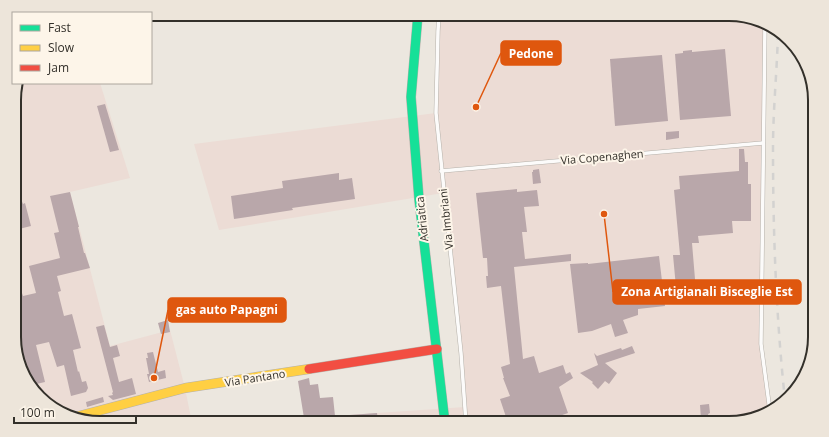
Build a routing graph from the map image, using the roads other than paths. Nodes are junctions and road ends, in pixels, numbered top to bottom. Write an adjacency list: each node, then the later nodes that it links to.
1 (417, 21): 6 (main road, Adriatica)
2 (439, 21): 5 (lane, Via Imbriani)
3 (765, 29): 4 (lane)
4 (763, 143): 5 (lane, Via Copenaghen); 7 (lane)
5 (441, 171): 10 (lane, Via Imbriani)
6 (437, 349): 8 (main road, Via Pantano); 9 (main road, Adriatica)
7 (769, 405)
8 (86, 414)
9 (444, 416)
10 (466, 416)

